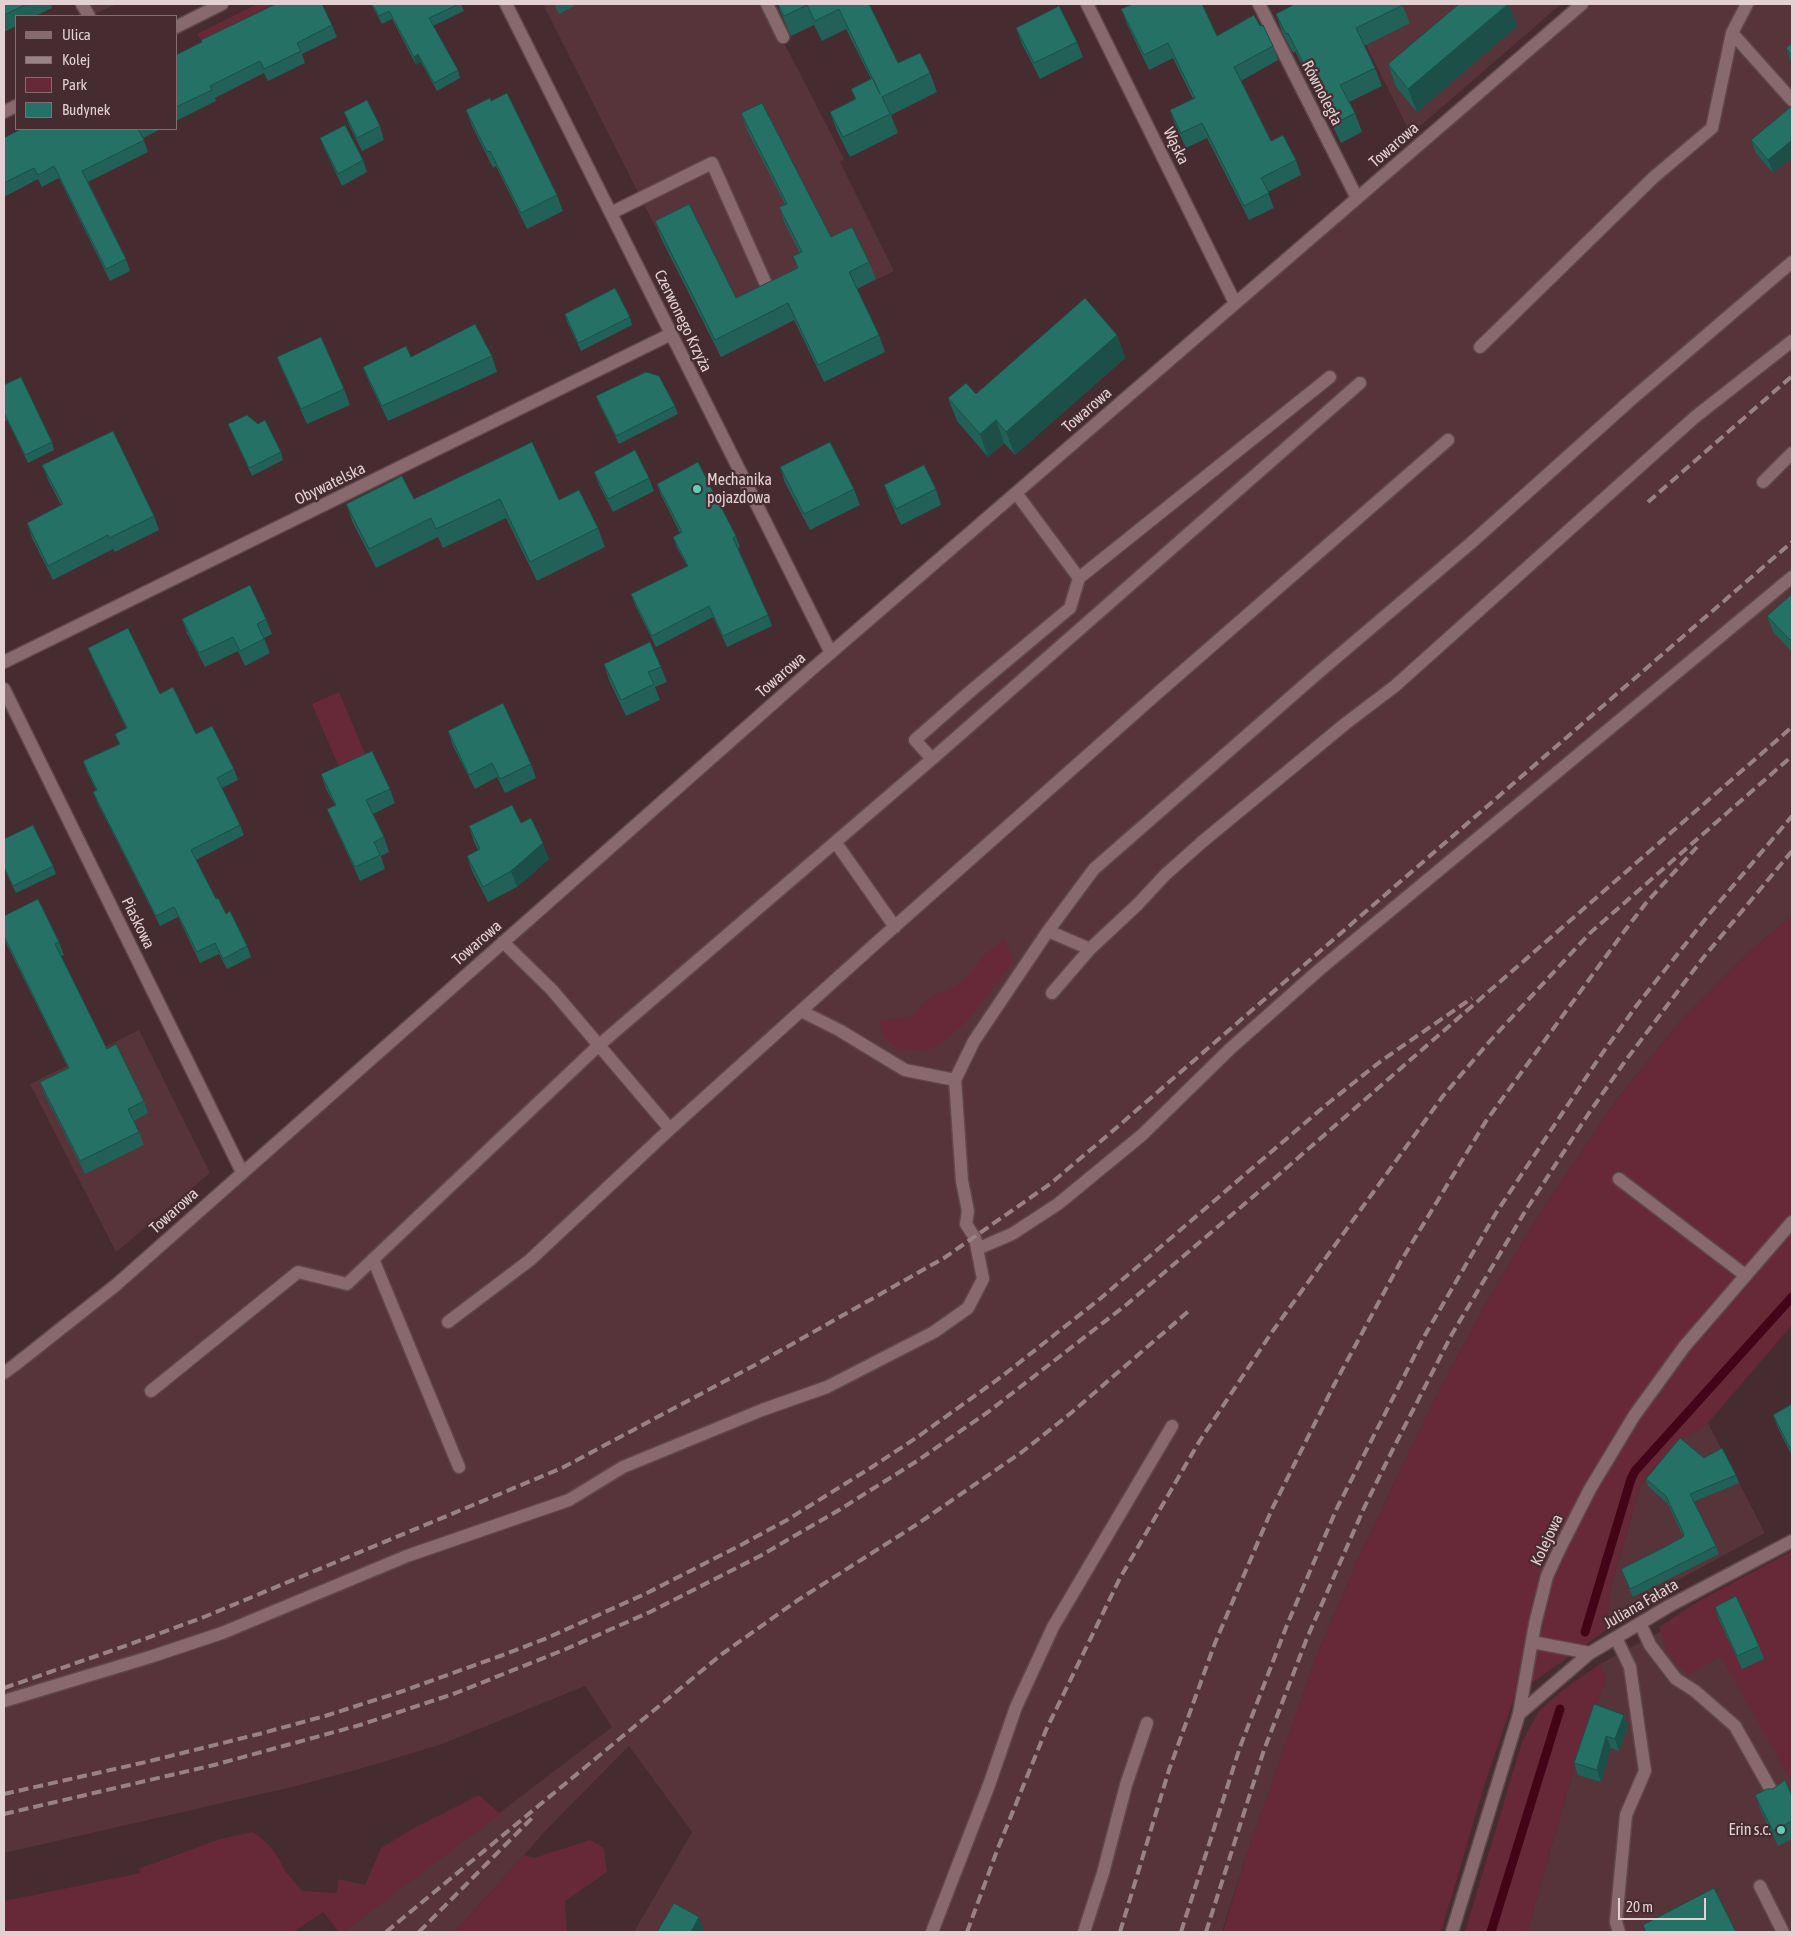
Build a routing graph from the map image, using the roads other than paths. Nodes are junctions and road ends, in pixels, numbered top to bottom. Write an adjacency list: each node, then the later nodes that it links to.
1 (82, 4): 9 (street)
2 (222, 4): 10 (street)
3 (506, 4): 15 (street, Czerwonego Krzyża)
4 (767, 4): 12 (street)
5 (1087, 4): 18 (street, Wąska)
6 (1259, 4): 14 (street, Równoległa)
7 (1582, 4): 14 (street, Towarowa)
8 (1747, 4): 11 (street)
9 (89, 15)
10 (178, 26)
11 (1732, 33): 13 (street); 21 (street)
12 (783, 37)
13 (1792, 100)
14 (1357, 198): 18 (street, Towarowa)
15 (611, 213): 17 (street); 19 (street, Czerwonego Krzyża)
16 (1792, 262): 36 (street)
17 (769, 291)
18 (1236, 303): 27 (street, Towarowa)
19 (671, 334): 30 (street, Czerwonego Krzyża); 31 (street, Obywatelska)
20 (1792, 341): 38 (street)
21 (1480, 347)
22 (1330, 377): 29 (street)
23 (1360, 383): 33 (street)
24 (1448, 440): 35 (street)
25 (1792, 453): 26 (street)
26 (1763, 482)
27 (1016, 493): 29 (street); 30 (street, Towarowa)
28 (1792, 577): 47 (street)
29 (1079, 578): 33 (street)
30 (831, 653): 37 (street, Towarowa)
31 (4, 662)
32 (4, 689): 44 (street, Piaskowa)
33 (932, 759): 34 (street)
34 (836, 843): 35 (street); 41 (street)
35 (895, 927): 40 (street)
36 (1048, 931): 38 (street); 42 (street)
37 (502, 942): 41 (street); 44 (street, Towarowa)
38 (1090, 950): 39 (street)
39 (1052, 993)
40 (801, 1011): 42 (street); 43 (street)
41 (598, 1046): 43 (street); 48 (street)
42 (955, 1080): 47 (street)
43 (670, 1129): 50 (street)
44 (242, 1172): 51 (street, Towarowa)
45 (1619, 1179): 49 (street)
46 (1792, 1222): 49 (street, Kolejowa)
47 (977, 1249): 60 (street)
48 (373, 1259): 52 (street); 54 (street)
49 (1744, 1275): 58 (street, Kolejowa)
50 (448, 1322)
51 (4, 1372)
52 (151, 1391)
53 (1172, 1426): 65 (street)
54 (459, 1467)
55 (1792, 1541): 56 (street, Juliana Fałata)
56 (1640, 1623): 57 (street, Juliana Fałata); 63 (street)
57 (1616, 1638): 59 (street, Juliana Fałata); 68 (street)
58 (1532, 1642): 59 (street); 61 (street, Kolejowa)
59 (1590, 1653): 61 (street, Juliana Fałata)
60 (4, 1701)
61 (1519, 1714): 67 (street, Kolejowa)
62 (1147, 1723): 66 (street)
63 (1775, 1797)
64 (1760, 1886): 69 (street)
65 (932, 1932)
66 (1084, 1932)
67 (1452, 1932)
68 (1619, 1932)
69 (1783, 1932)

